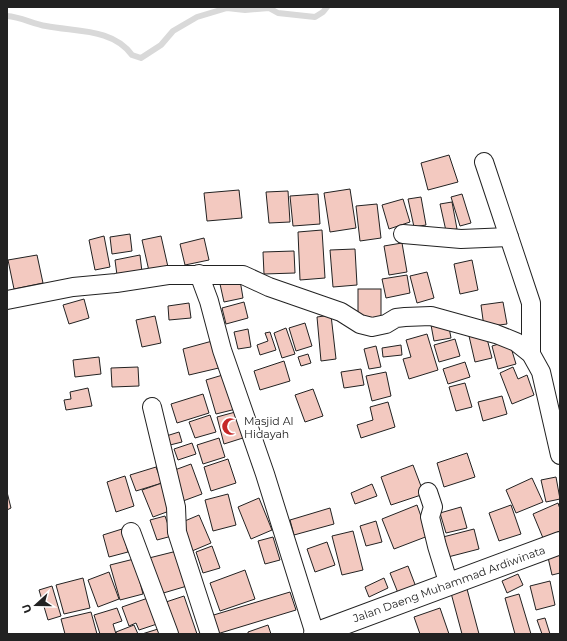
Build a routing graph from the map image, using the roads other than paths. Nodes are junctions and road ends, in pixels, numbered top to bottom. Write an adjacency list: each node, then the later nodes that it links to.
1 (484, 162): 3 (street)
2 (403, 234): 3 (street)
3 (509, 237): 6 (street)
4 (199, 274): 5 (street); 6 (street); 15 (street)
5 (7, 300)
6 (532, 354): 8 (street)
7 (152, 408): 14 (street)
8 (560, 454)
9 (428, 492): 12 (street)
10 (131, 532): 13 (street)
11 (560, 543): 12 (main road, Jalan Daeng Muhammad Ardiwinata)
12 (449, 585): 15 (main road, Jalan Daeng Muhammad Ardiwinata)
13 (168, 634)
14 (210, 634)
15 (315, 634)

